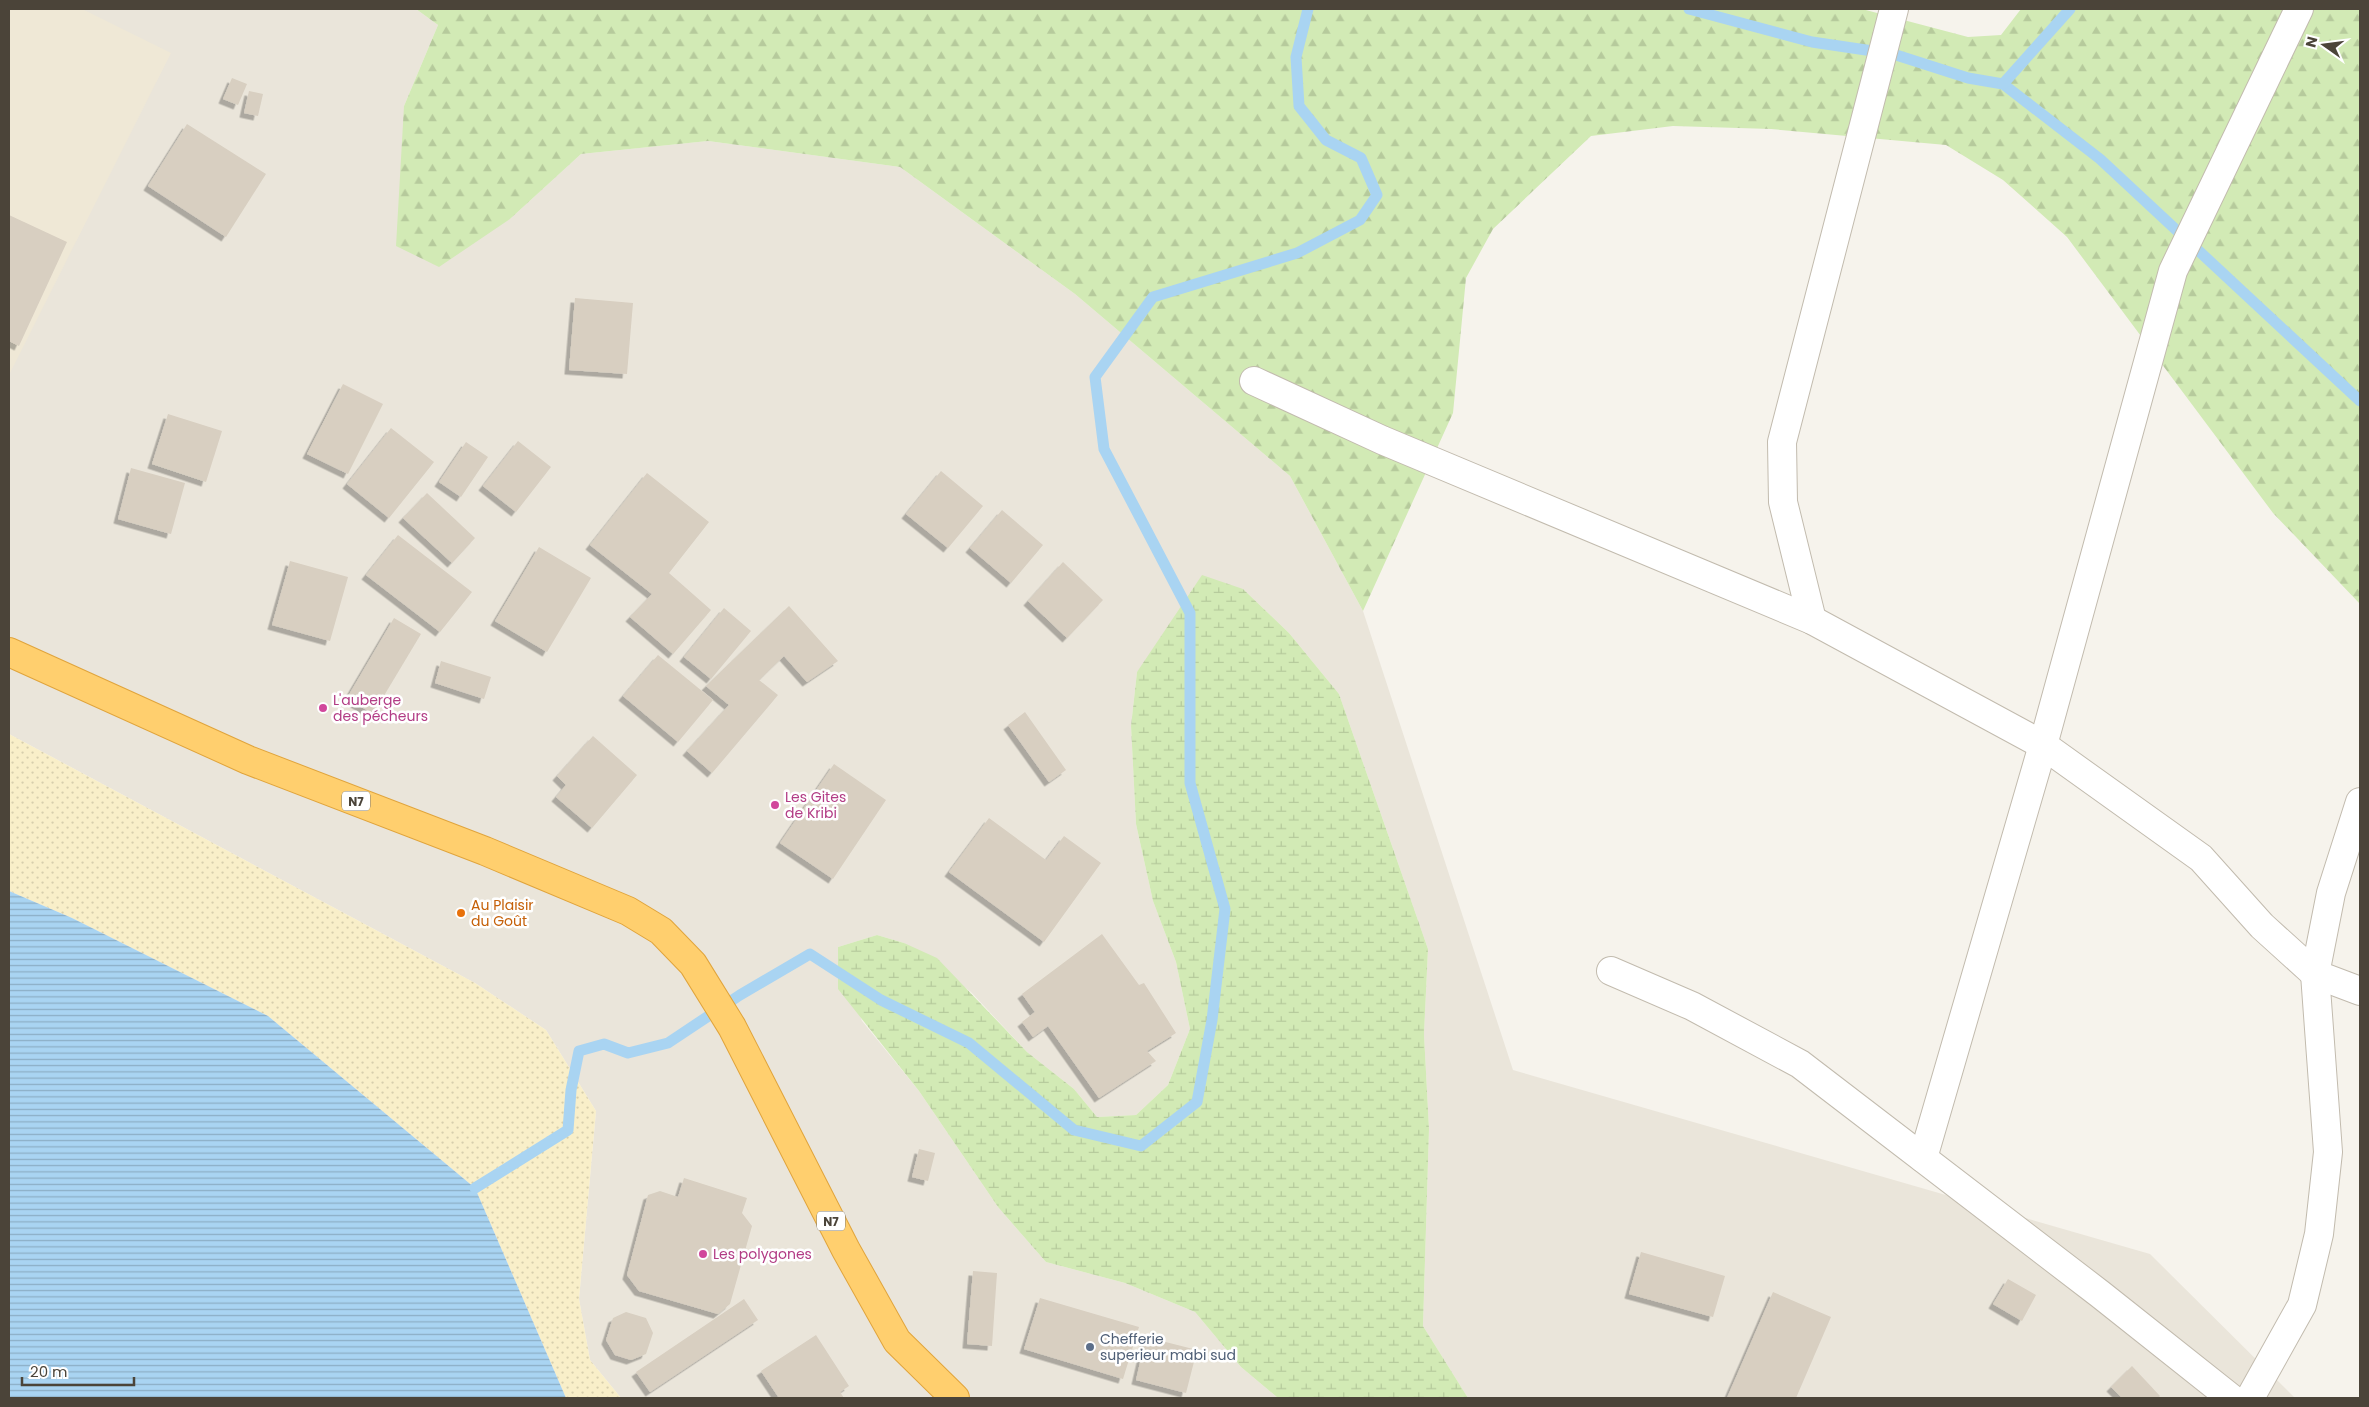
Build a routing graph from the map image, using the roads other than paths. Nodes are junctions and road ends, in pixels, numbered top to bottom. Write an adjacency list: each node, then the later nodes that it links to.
1 (2300, 9): 6 (street)
2 (1892, 13): 4 (street)
3 (1254, 381): 4 (street)
4 (1812, 620): 6 (street)
5 (9, 652): 12 (highway, N7)
6 (2043, 745): 9 (street); 11 (street)
7 (2360, 802): 9 (street)
8 (1610, 972): 11 (street)
9 (2315, 974): 10 (street); 14 (street)
10 (2360, 991)
11 (1924, 1158): 13 (street)
12 (955, 1398)
13 (2232, 1398)
14 (2250, 1398)

